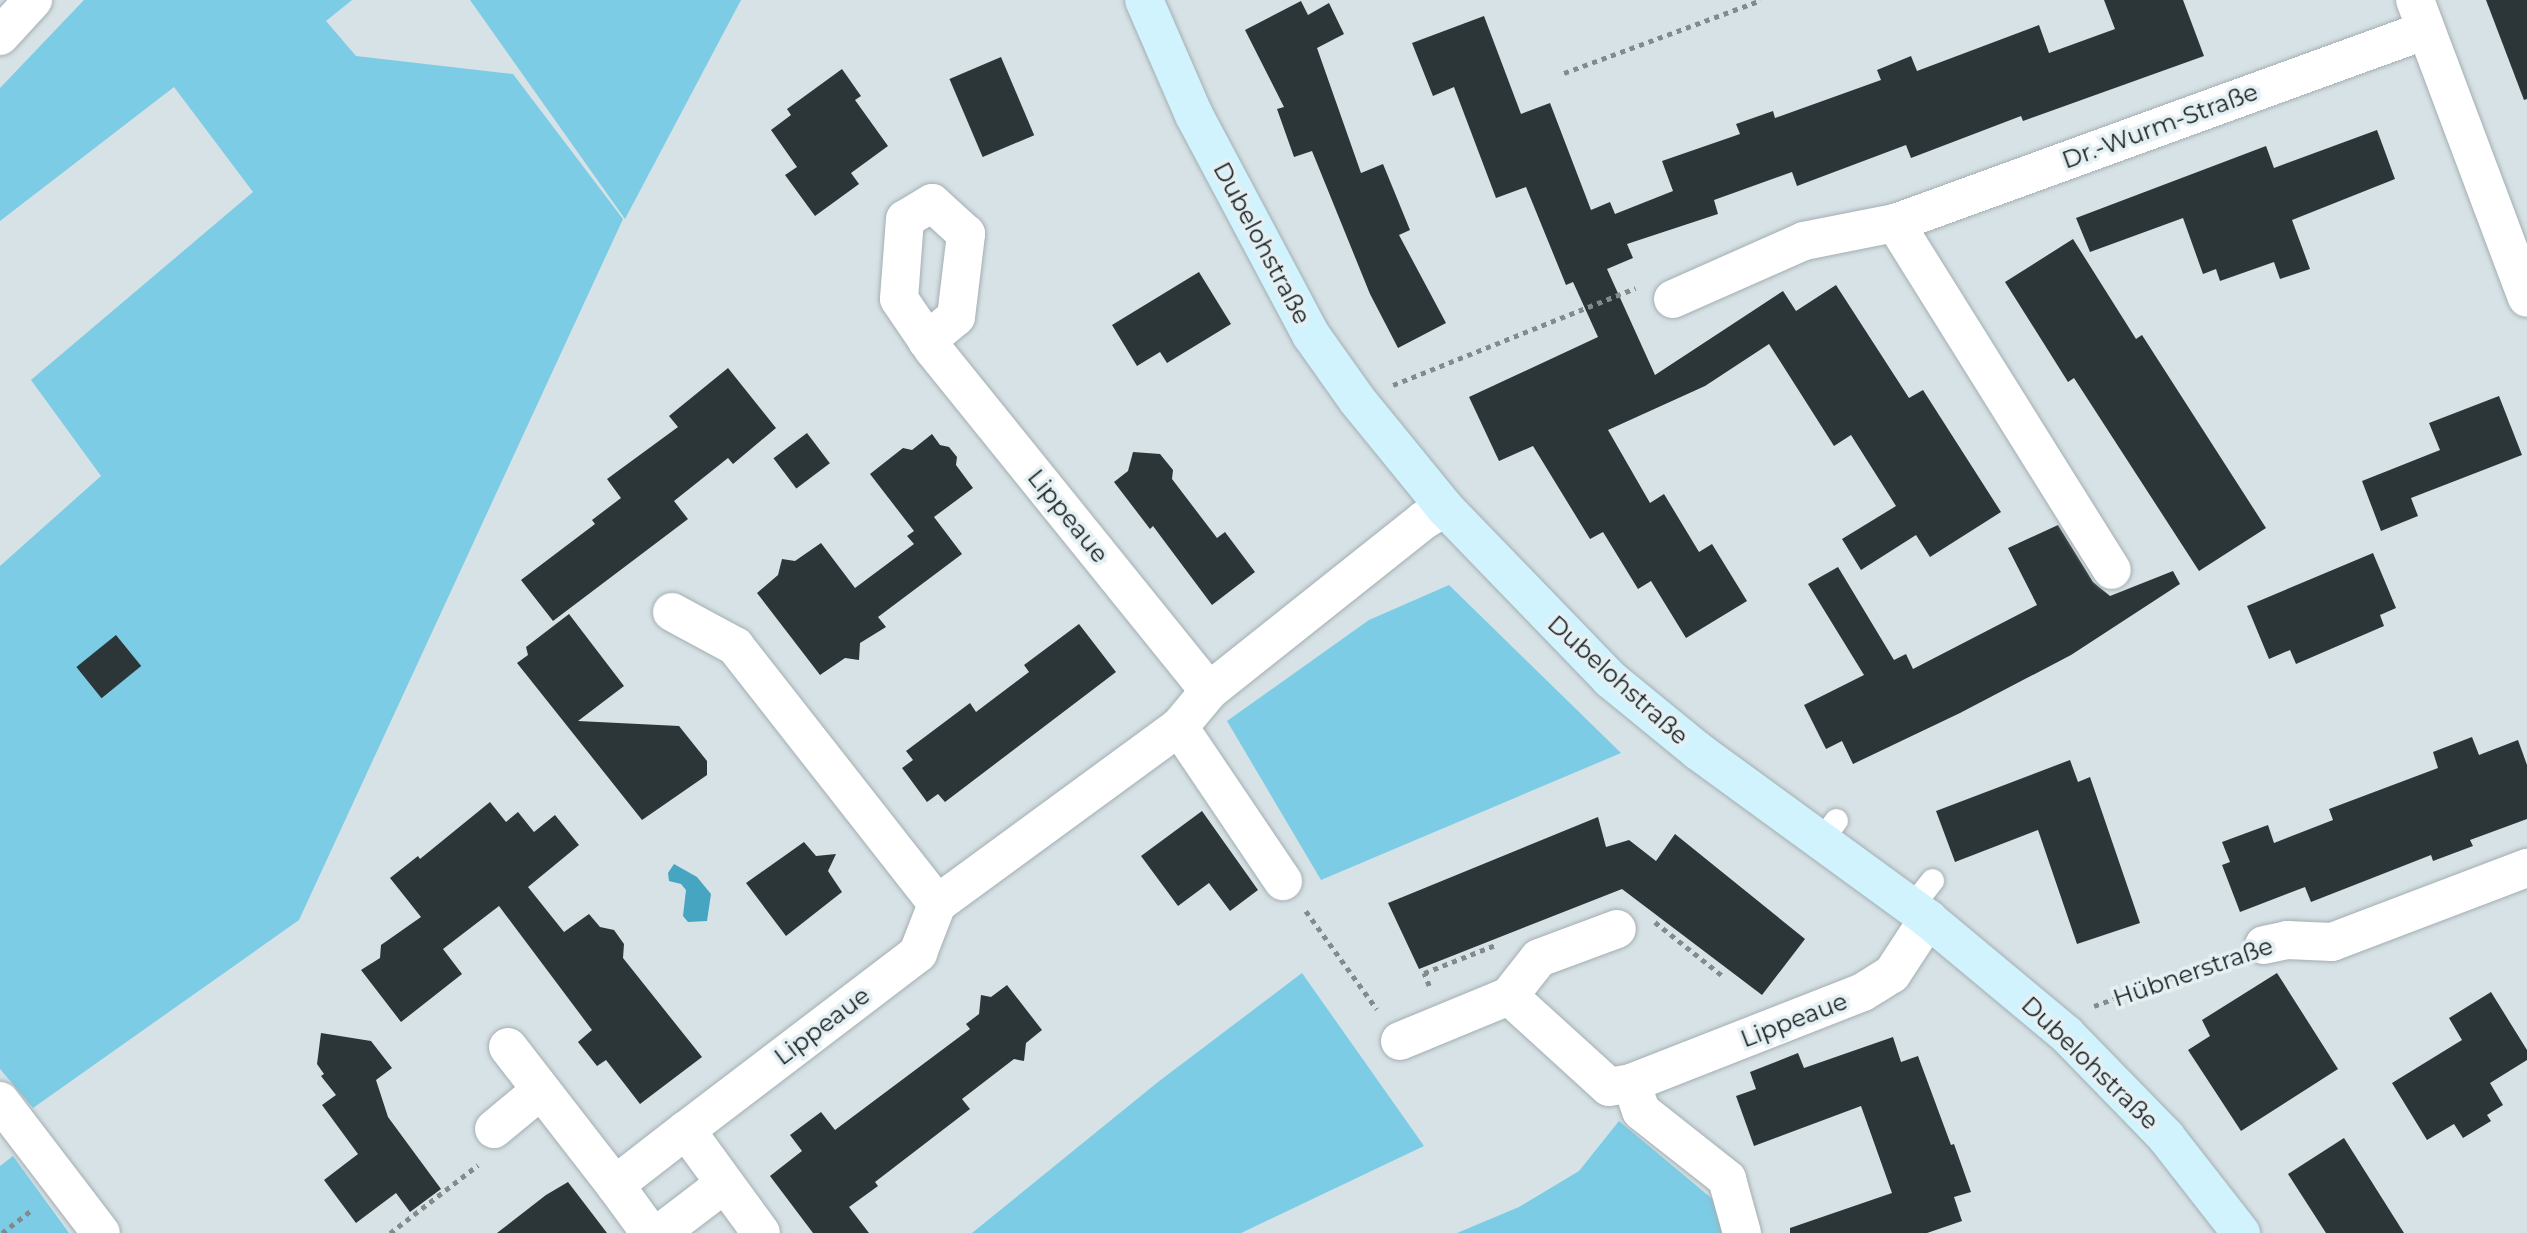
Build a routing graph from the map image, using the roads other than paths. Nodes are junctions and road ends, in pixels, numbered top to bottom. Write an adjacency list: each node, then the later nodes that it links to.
1 (33, 0): 4 (street)
2 (1144, 0): 9 (main road, Dubelohstraße)
3 (2420, 15): 5 (street, Dr.-Wurm-Straße); 6 (street)
4 (0, 36)
5 (1895, 223): 7 (street, Dr.-Wurm-Straße); 10 (street)
6 (2527, 298)
7 (1673, 299)
8 (927, 341): 12 (street, Lippeaue)
9 (1445, 508): 12 (street); 16 (main road, Dubelohstraße)
10 (2112, 570)
11 (672, 612): 17 (street)
12 (1209, 691): 13 (street)
13 (1179, 727): 15 (street); 17 (street)
14 (2527, 868): 19 (street, Hübnerstraße)
15 (1283, 881)
16 (1924, 902): 23 (street, Lippeaue); 35 (main road, Dubelohstraße)
17 (937, 904): 27 (street, Lippeaue)
18 (1616, 929): 20 (street)
19 (2264, 945)
20 (1509, 996): 21 (street); 23 (street, Lippeaue)
21 (1400, 1041)
22 (508, 1047): 24 (street)
23 (1631, 1083): 34 (street)
24 (541, 1090): 26 (street); 28 (street)
25 (0, 1101): 30 (street)
26 (494, 1129)
27 (686, 1130): 28 (street, Lippeaue); 29 (street)
28 (615, 1185): 31 (street)
29 (723, 1185): 32 (street); 33 (street)
30 (100, 1233)
31 (650, 1233)
32 (660, 1233)
33 (761, 1233)
34 (1742, 1233)
35 (2241, 1233)

